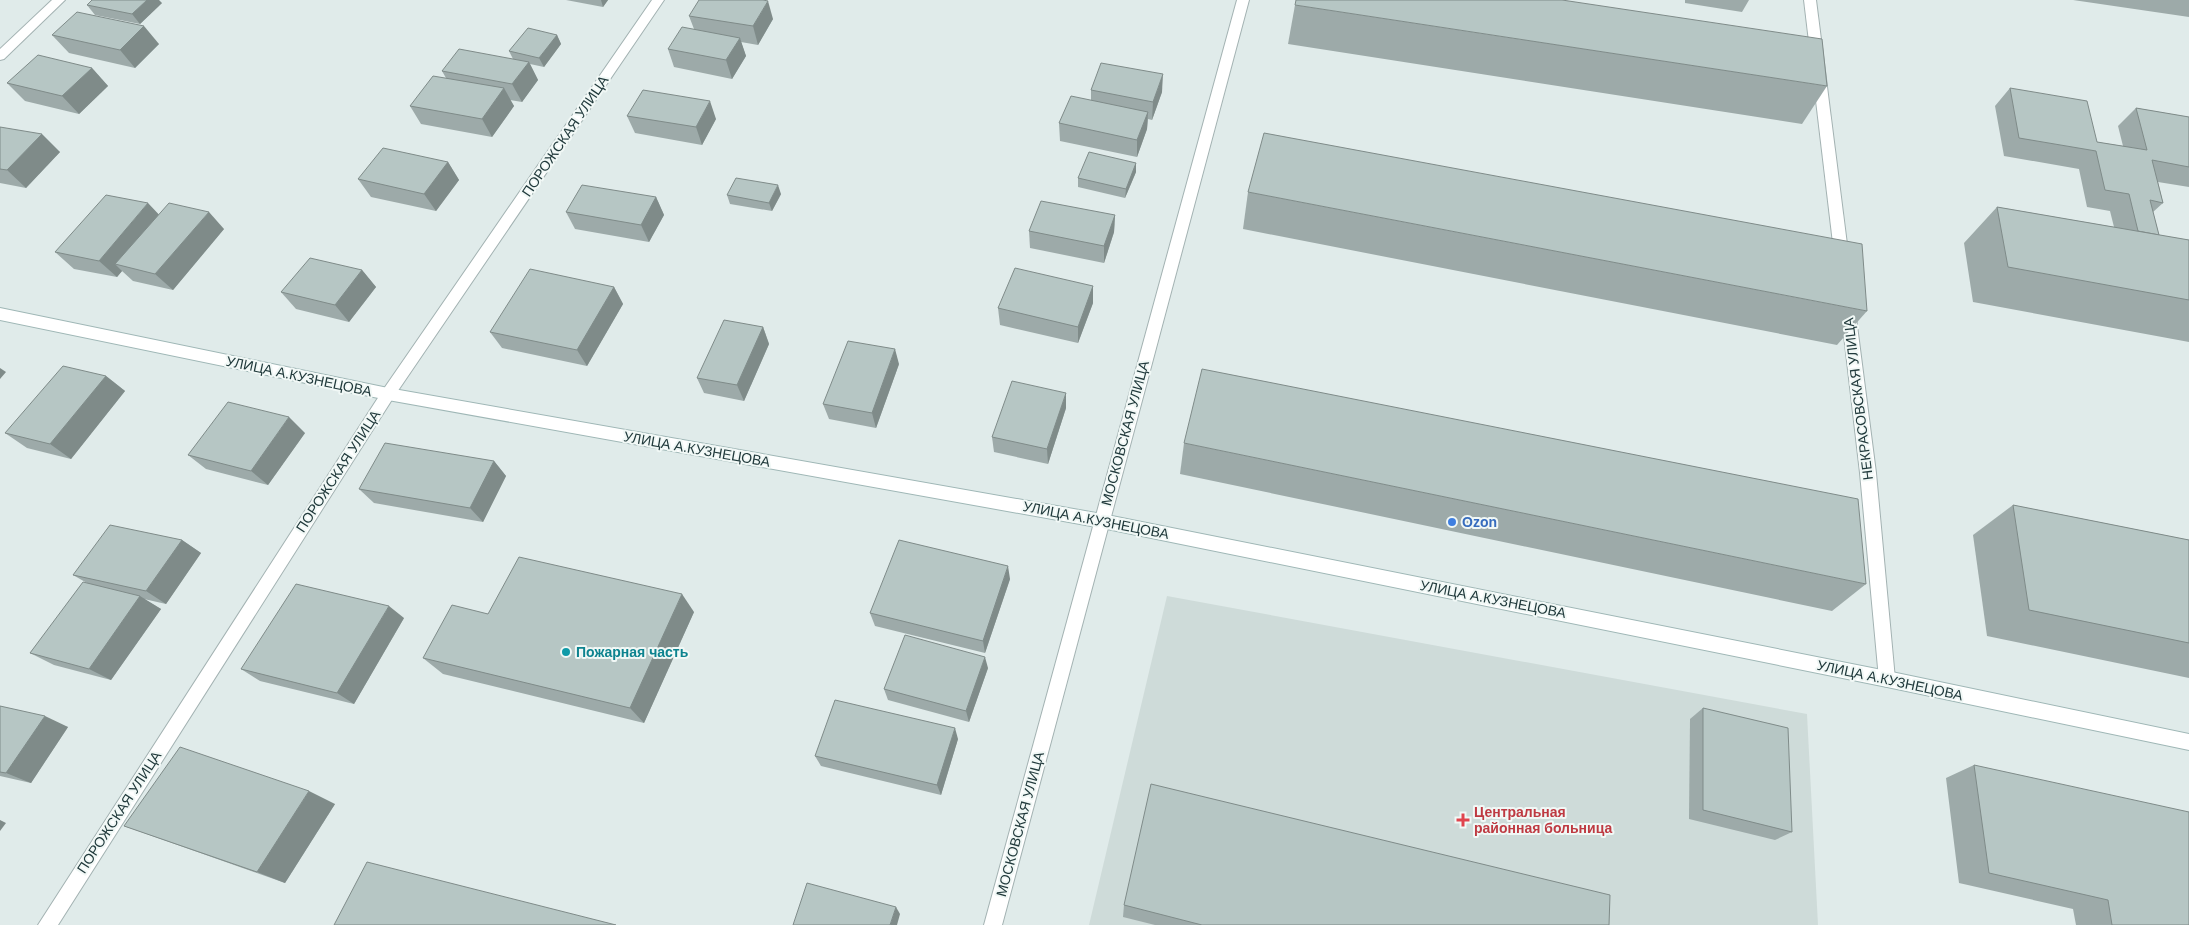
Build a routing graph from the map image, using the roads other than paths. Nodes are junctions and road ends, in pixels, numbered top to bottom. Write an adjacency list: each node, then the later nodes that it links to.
1 (59, 0): 5 (street)
2 (658, 0): 9 (street, ПОРОЖСКАЯ УЛИЦА)
3 (1243, 0): 10 (street, МОСКОВСКАЯ УЛИЦА)
4 (1810, 0): 6 (street)
5 (0, 56)
6 (1844, 277)
7 (1846, 296): 11 (street, НЕКРАСОВСКАЯ УЛИЦА)
8 (0, 314): 9 (street, УЛИЦА А.КУЗНЕЦОВА)
9 (388, 394): 10 (street, УЛИЦА А.КУЗНЕЦОВА); 13 (street, ПОРОЖСКАЯ УЛИЦА)
10 (1102, 521): 11 (street, УЛИЦА А.КУЗНЕЦОВА); 14 (street, МОСКОВСКАЯ УЛИЦА)
11 (1887, 678): 12 (street, УЛИЦА А.КУЗНЕЦОВА)
12 (2189, 742)
13 (47, 925)
14 (993, 925)

